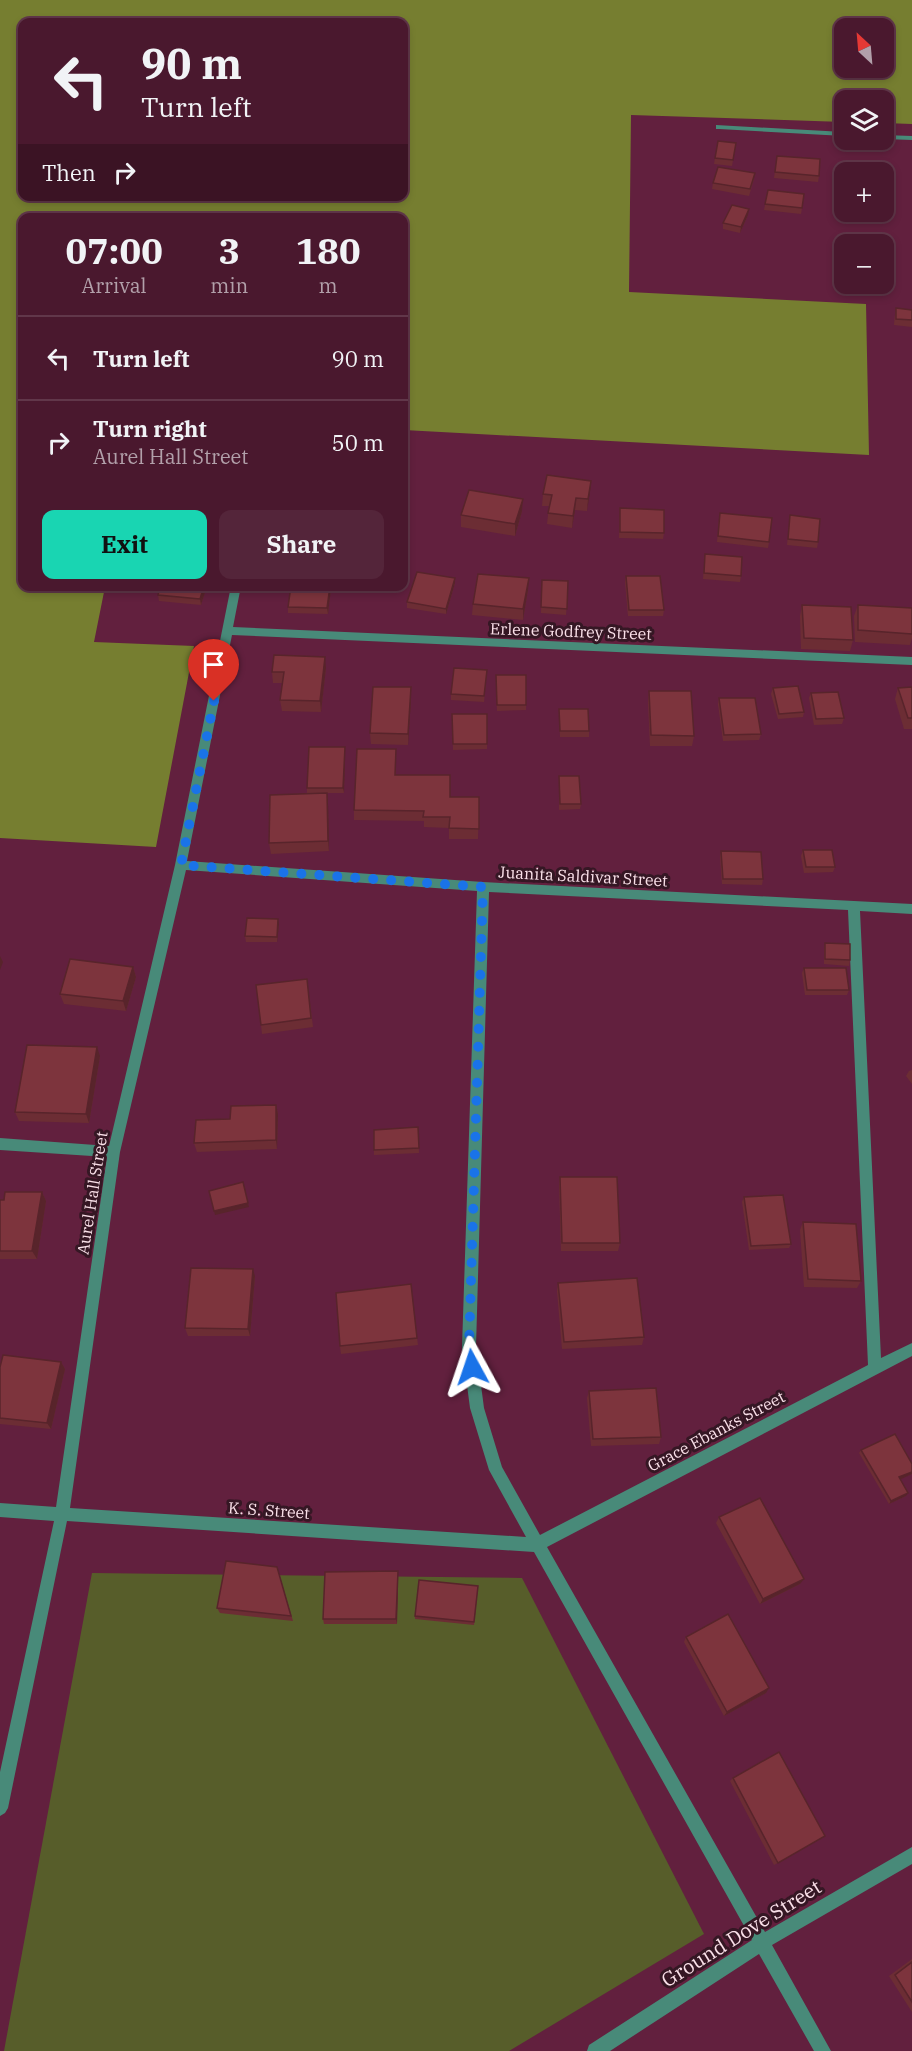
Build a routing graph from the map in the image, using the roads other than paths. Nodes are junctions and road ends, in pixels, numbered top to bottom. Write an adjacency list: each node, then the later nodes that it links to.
1 (719, 127): 2 (street)
2 (834, 134)
3 (894, 137): 4 (street)
4 (912, 138)
5 (235, 591): 6 (street, Aurel Hall Street)
6 (228, 631): 7 (street, Erlene Godfrey Street); 8 (street, Aurel Hall Street)
7 (912, 661)
8 (181, 865): 9 (street, Juanita Saldivar Street); 13 (street, Aurel Hall Street)
9 (483, 887): 10 (street, Juanita Saldivar Street); 18 (street)
10 (854, 907): 11 (street, Juanita Saldivar Street); 15 (street)
11 (912, 909)
12 (0, 1144): 13 (street)
13 (114, 1152): 17 (street, Aurel Hall Street)
14 (912, 1349): 15 (street, Grace Ebanks Street)
15 (874, 1368): 18 (street, Grace Ebanks Street)
16 (0, 1510): 17 (street, K. S. Street)
17 (62, 1514): 18 (street, K. S. Street); 19 (street, Aurel Hall Street)
18 (536, 1545): 21 (street)
19 (0, 1808)
20 (912, 1855): 21 (street, Ground Dove Street)
21 (763, 1942): 22 (street, Ground Dove Street); 23 (street)
22 (595, 2051)
23 (823, 2051)

